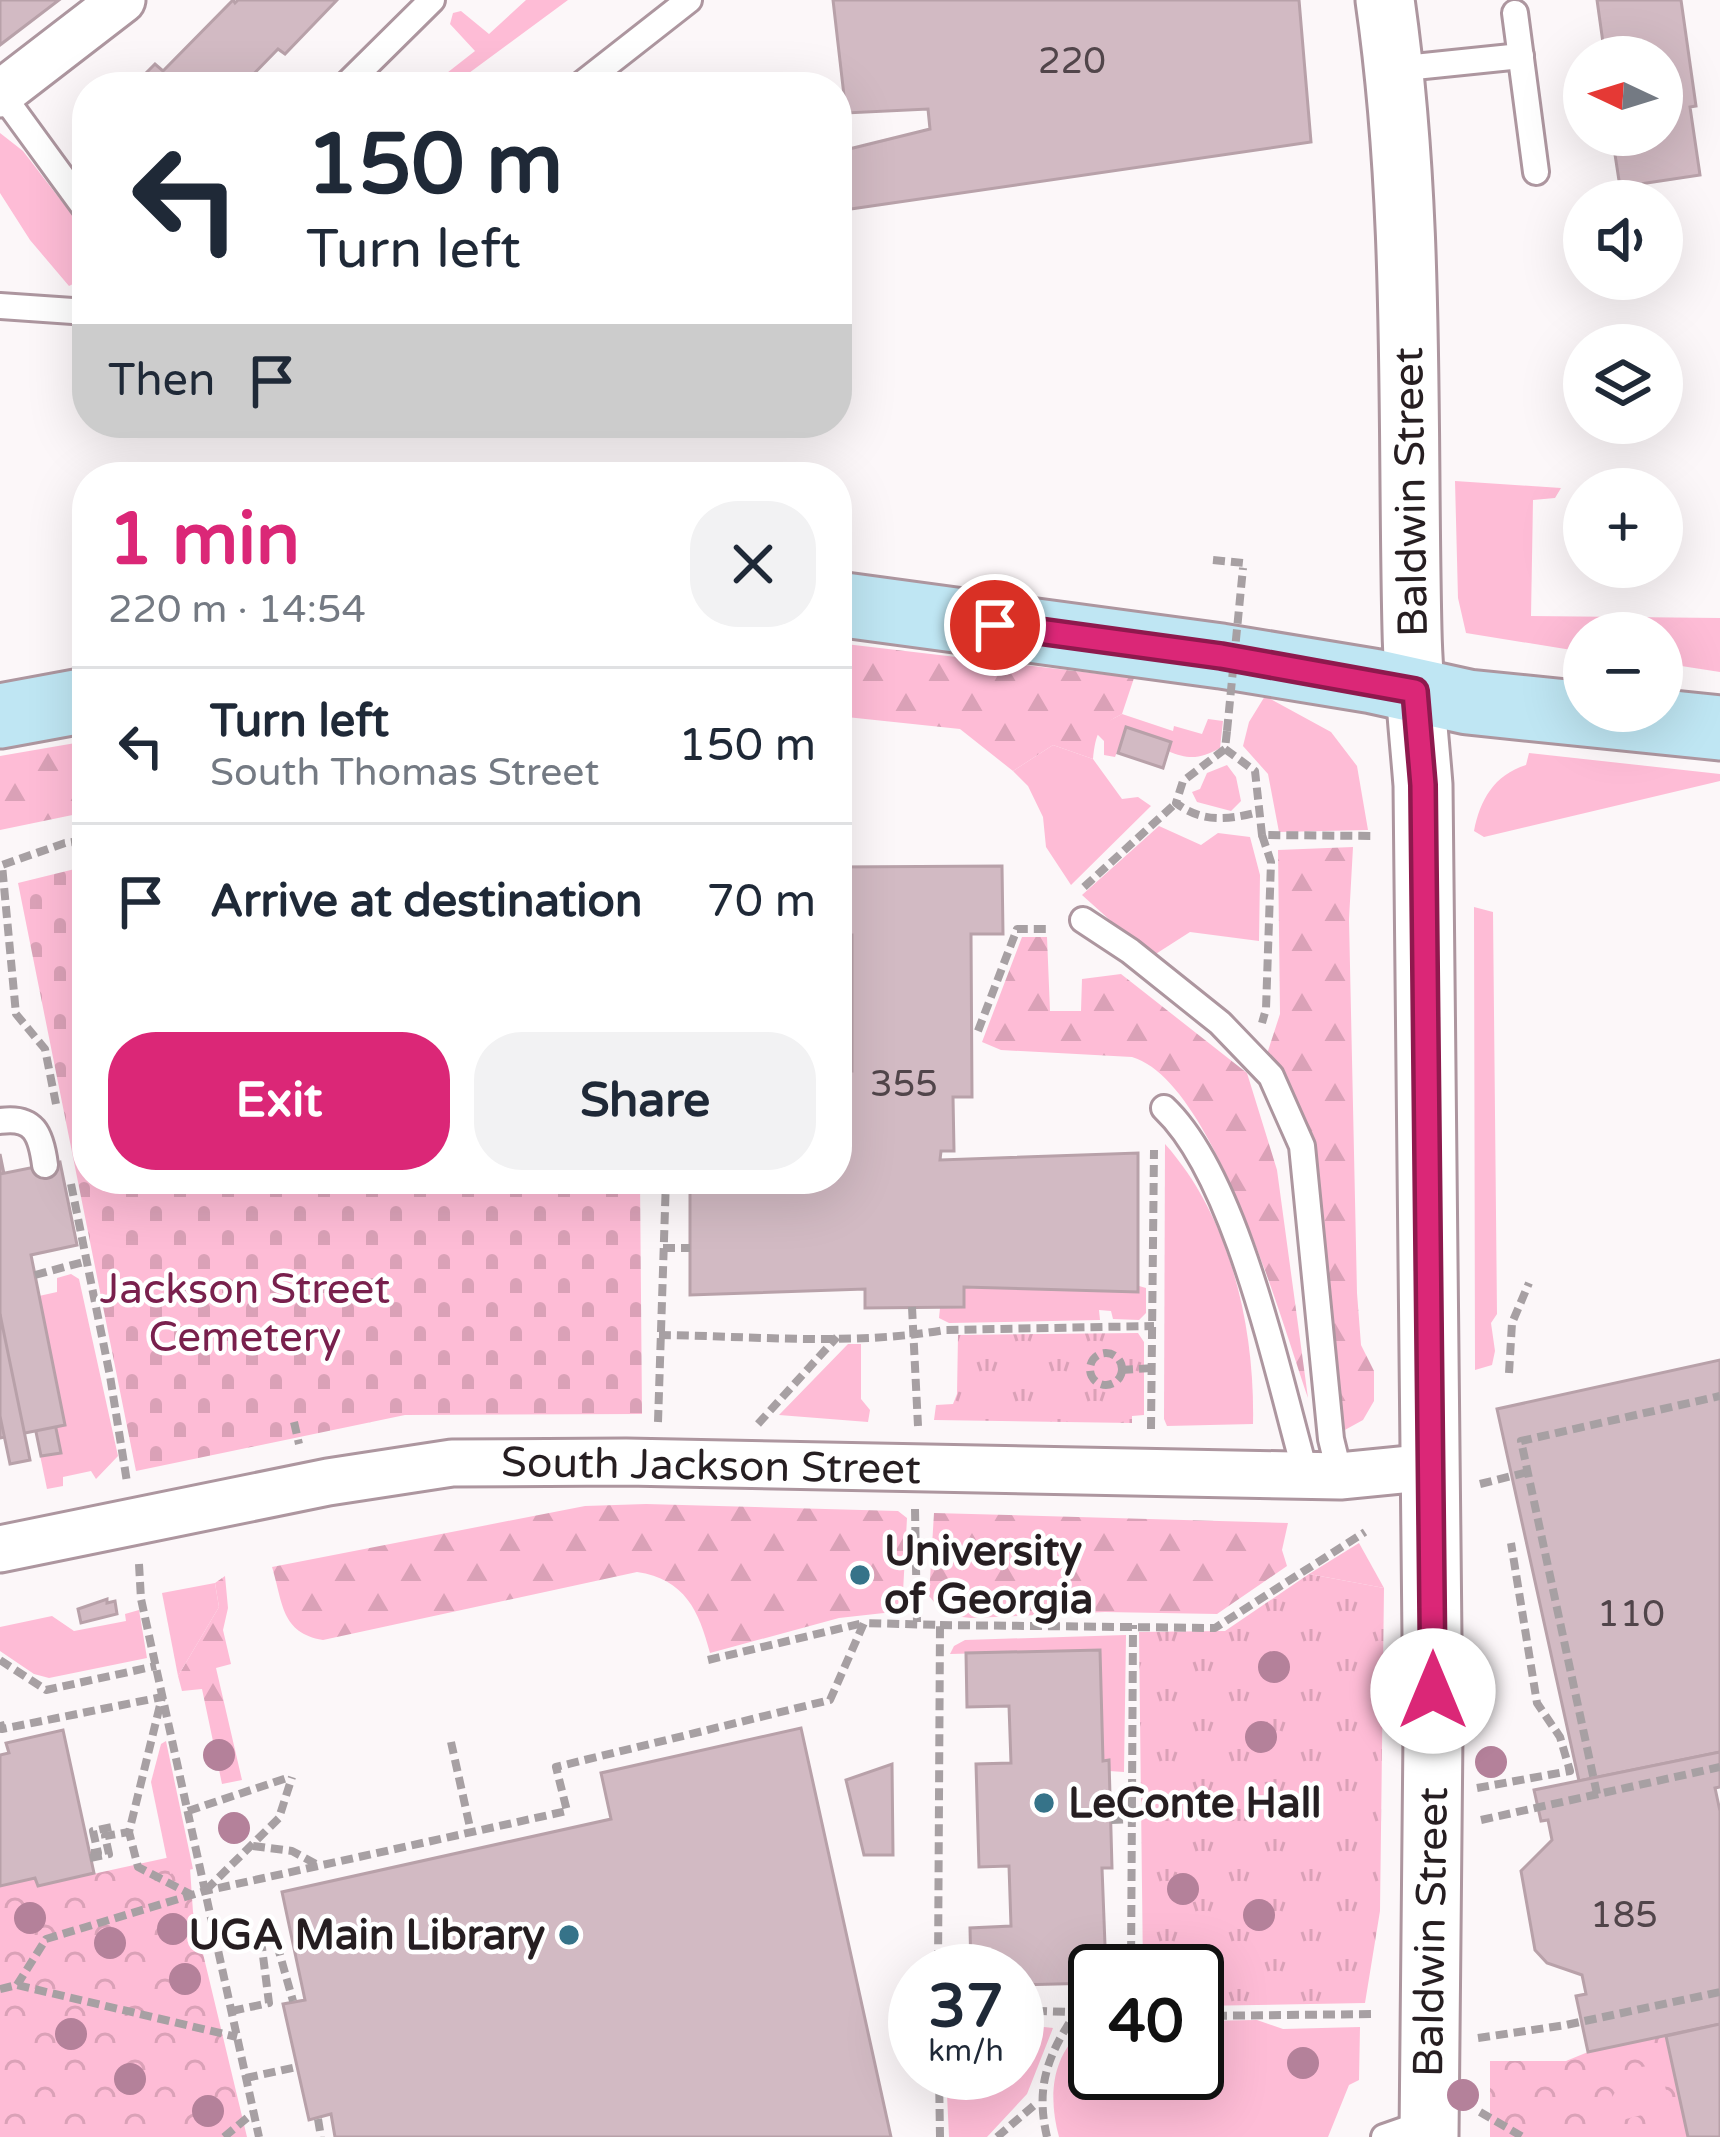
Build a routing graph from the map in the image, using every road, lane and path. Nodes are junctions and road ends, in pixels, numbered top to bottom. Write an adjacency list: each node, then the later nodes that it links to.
1 (122, 0): 10 (street)
2 (432, 0): 8 (lane)
3 (689, 0): 9 (lane)
4 (1385, 0): 7 (street, Baldwin Street)
5 (1515, 13): 6 (lane)
6 (1521, 56): 7 (lane); 11 (lane)
7 (1395, 69): 17 (street, Baldwin Street)
8 (359, 72)
9 (597, 72)
10 (0, 93): 12 (lane)
11 (1536, 172)
12 (72, 191)
13 (0, 306): 14 (lane)
14 (72, 312)
15 (1213, 560): 21 (path, bridge)
16 (852, 606): 17 (main road)
17 (1415, 691): 20 (main road); 59 (street, Baldwin Street)
18 (72, 703): 19 (main road)
19 (0, 716)
20 (1720, 728)
21 (1225, 748): 22 (path); 23 (path)
22 (1176, 802): 23 (path); 27 (path)
23 (1259, 812): 24 (path)
24 (1262, 835): 25 (path); 31 (path)
25 (1384, 836)
26 (72, 842): 29 (path)
27 (1080, 915): 30 (path); 31 (lane)
28 (0, 949): 29 (path)
29 (10, 956): 32 (path)
30 (978, 1031)
31 (1252, 1056): 58 (lane)
32 (57, 1108)
33 (1159, 1119): 37 (path); 58 (lane)
34 (0, 1121): 35 (lane)
35 (57, 1166): 41 (path)
36 (1138, 1192): 37 (path)
37 (1154, 1192): 45 (path)
38 (665, 1194): 39 (path)
39 (663, 1248): 40 (path); 46 (path)
40 (690, 1248)
41 (87, 1261): 42 (path); 60 (path)
42 (34, 1275)
43 (1529, 1283): 51 (path)
44 (912, 1307): 47 (path)
45 (1154, 1326): 47 (path); 49 (path)
46 (659, 1335): 48 (path); 53 (path)
47 (911, 1336): 48 (path); 56 (path)
48 (837, 1337): 55 (path)
49 (1154, 1368): 50 (path); 54 (path)
50 (1121, 1370): 50 (path)
51 (1509, 1373)
52 (1720, 1396): 57 (path)
53 (658, 1422)
54 (1151, 1422)
55 (757, 1425)
56 (919, 1429)
57 (1528, 1472): 59 (path); 78 (path)
58 (1323, 1475): 59 (street, South Jackson Street); 64 (street, South Jackson Street)
59 (1455, 1475): 108 (street, Baldwin Street)
60 (127, 1486)
61 (915, 1507): 66 (path)
62 (1368, 1532): 69 (path)
63 (1511, 1543): 77 (path)
64 (0, 1549)
65 (139, 1551): 72 (path)
66 (917, 1622): 67 (path); 68 (path)
67 (864, 1623): 71 (path); 85 (path)
68 (940, 1625): 69 (path); 90 (path)
69 (1132, 1625): 82 (path)
70 (0, 1660): 72 (path)
71 (708, 1660)
72 (156, 1666): 73 (path)
73 (162, 1697): 74 (path); 79 (path); 84 (path)
74 (0, 1721)
75 (452, 1742): 85 (path)
76 (1720, 1767): 78 (path)
77 (1505, 1785)
78 (1597, 1794): 80 (path)
79 (188, 1811): 86 (path); 88 (path)
80 (1490, 1819)
81 (1111, 1820): 82 (path)
82 (1132, 1820): 91 (path)
83 (112, 1827): 84 (path)
84 (129, 1832): 89 (path)
85 (471, 1832): 87 (path)
86 (251, 1846): 87 (path); 88 (path)
87 (320, 1866): 88 (path)
88 (206, 1891): 89 (path); 96 (path)
89 (192, 1895): 92 (path)
90 (938, 1944)
91 (1131, 1944)
92 (17, 1985): 93 (path); 100 (path)
93 (0, 1989)
94 (1720, 1992): 101 (path)
95 (293, 2001): 96 (path)
96 (232, 2012): 100 (path)
97 (1376, 2014): 98 (path)
98 (1224, 2016)
99 (1068, 2023): 105 (path)
100 (237, 2037): 103 (path)
101 (1476, 2039)
102 (297, 2067): 103 (path)
103 (246, 2078): 106 (path)
104 (939, 2100): 112 (path)
105 (1039, 2101): 113 (path); 114 (path)
106 (253, 2113): 109 (path); 110 (path)
107 (318, 2119): 111 (path)
108 (1430, 2127): 115 (path)
109 (224, 2137)
110 (259, 2137)
111 (321, 2137)
112 (940, 2137)
113 (997, 2137)
114 (1047, 2137)
115 (1523, 2137)

